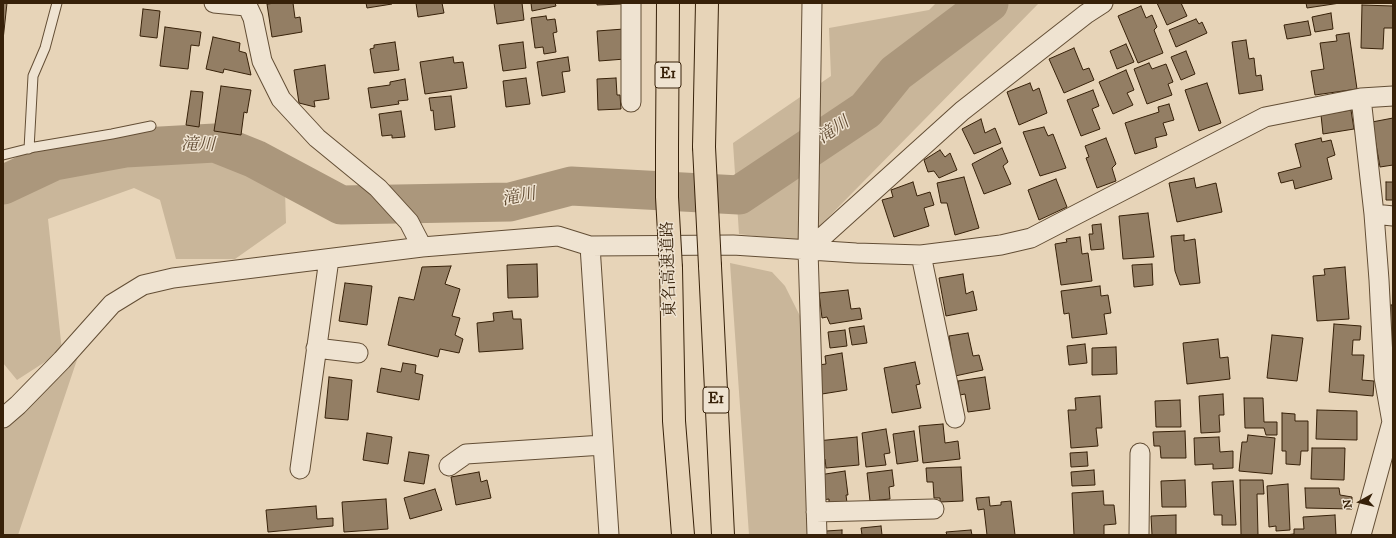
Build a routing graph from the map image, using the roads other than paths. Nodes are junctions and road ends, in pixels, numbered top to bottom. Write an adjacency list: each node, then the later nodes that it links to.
1 (57, 3): 13 (lane)
2 (214, 3): 8 (street)
3 (632, 3): 11 (street)
4 (668, 3): 35 (highway, 東名高速道路 / E1, bridge)
5 (707, 3): 36 (highway, E1, bridge)
6 (812, 3): 19 (street)
7 (1103, 3): 19 (street)
8 (246, 4): 18 (street)
9 (1393, 96): 10 (street)
10 (1361, 98): 15 (street); 20 (street)
11 (631, 102)
12 (151, 126): 13 (lane)
13 (29, 149): 14 (lane)
14 (3, 155)
15 (1374, 214): 16 (street); 22 (street)
16 (1393, 216)
17 (590, 246): 18 (street); 19 (street); 28 (street)
18 (422, 247): 21 (street)
19 (808, 250): 20 (street); 33 (street)
20 (921, 254): 26 (street)
21 (329, 259): 23 (street); 25 (street)
22 (1386, 299): 27 (street)
23 (316, 348): 24 (street); 31 (street)
24 (358, 353)
25 (3, 418)
26 (954, 418)
27 (1393, 422): 39 (street)
28 (603, 444): 30 (street); 34 (street)
29 (1140, 453): 38 (street)
30 (449, 466)
31 (300, 469)
32 (934, 509): 33 (street)
33 (816, 512): 37 (street)
34 (610, 535)
35 (683, 535)
36 (722, 535)
37 (817, 535)
38 (1139, 535)
39 (1360, 535)

